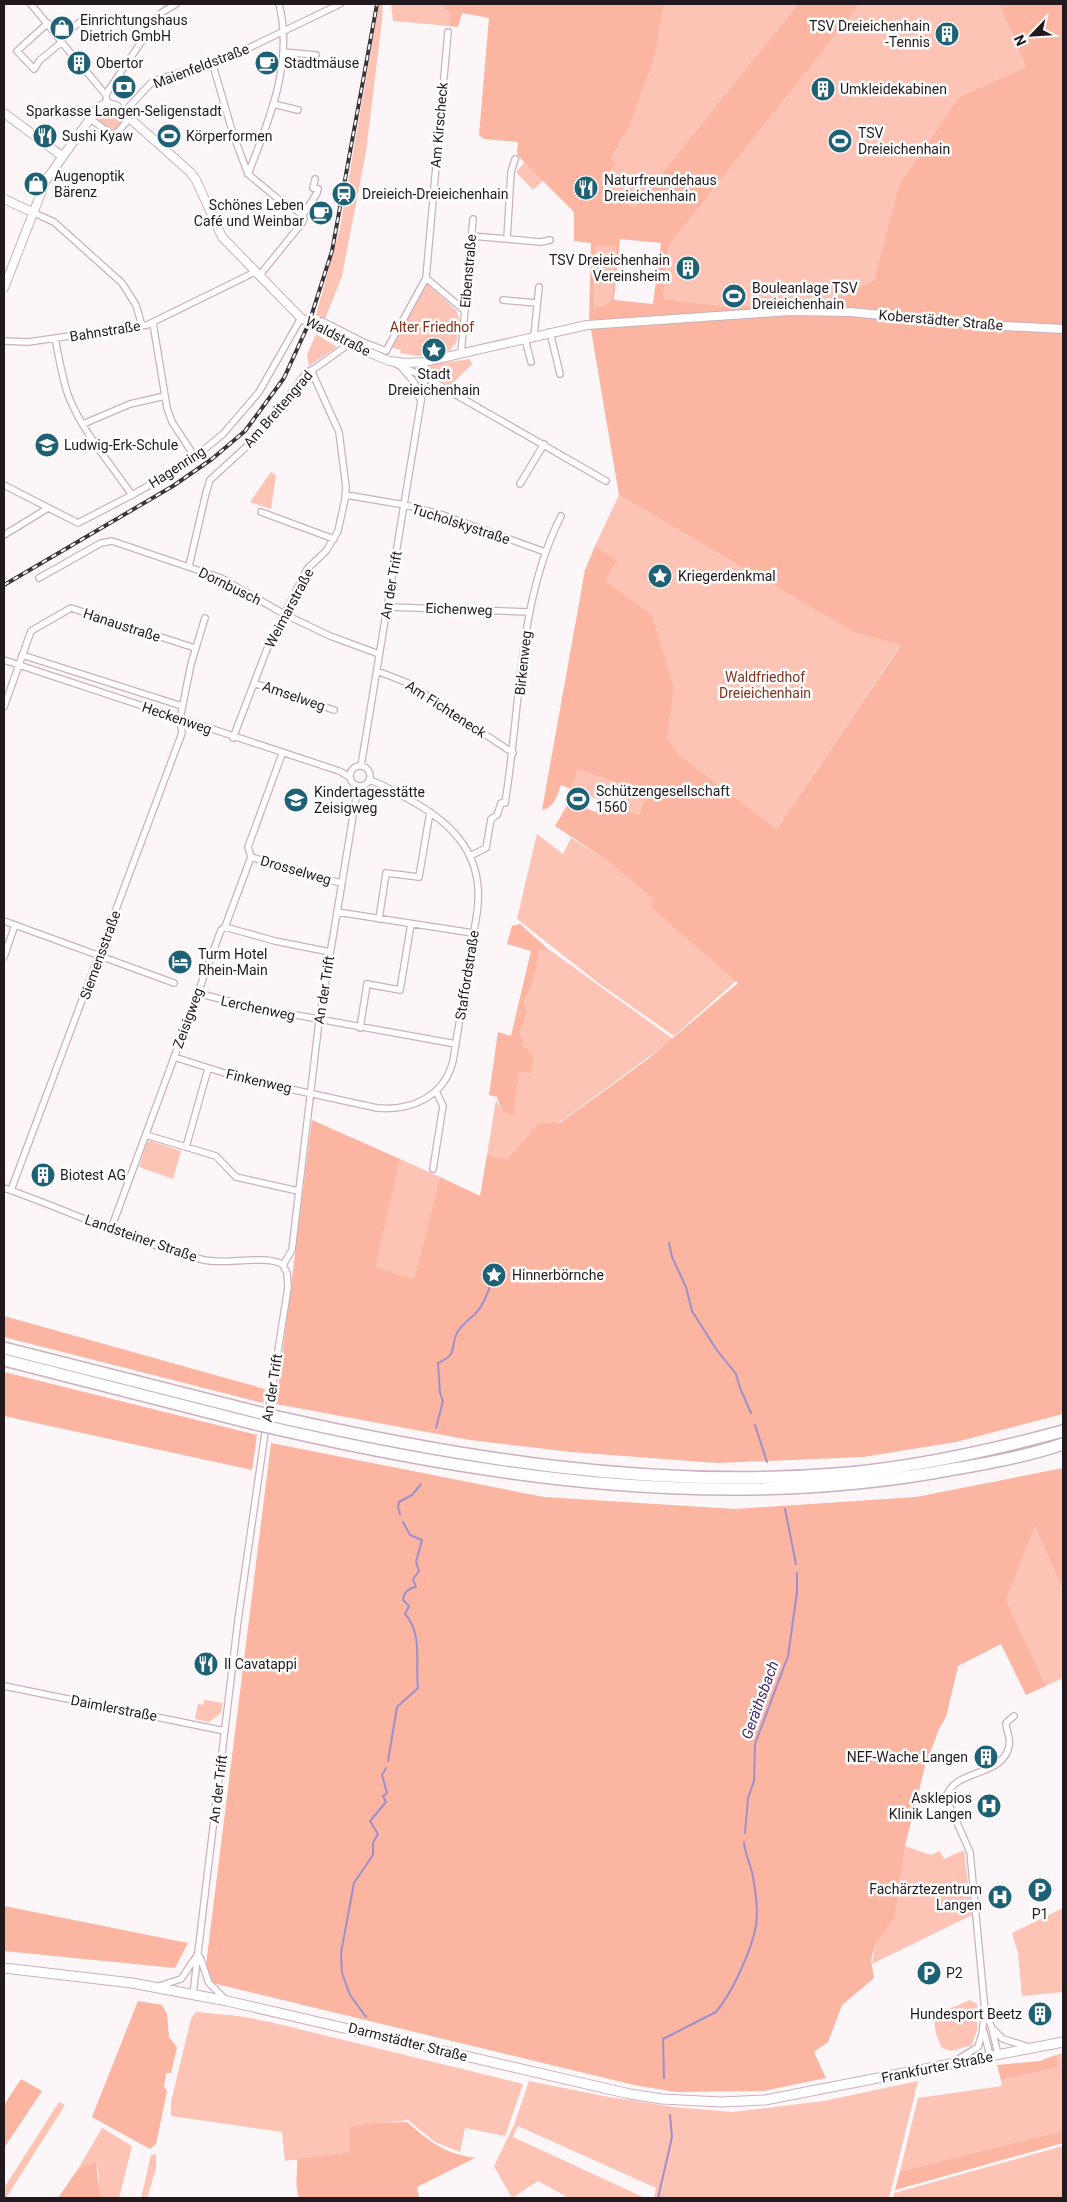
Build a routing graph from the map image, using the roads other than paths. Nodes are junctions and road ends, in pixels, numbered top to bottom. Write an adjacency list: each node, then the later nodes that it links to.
1 (31, 4): 6 (street)
2 (176, 4): 13 (street)
3 (279, 4): 7 (street)
4 (340, 4): 7 (street, Maienfeldstraße)
5 (84, 19): 9 (street)
6 (48, 23): 9 (street); 9 (street)
7 (283, 30): 10 (street); 12 (street, Maienfeldstraße)
8 (448, 32): 32 (street, Am Kirscheck)
9 (61, 40): 13 (street)
10 (283, 52): 11 (street); 14 (street)
11 (316, 55)
12 (212, 62): 16 (street, Maienfeldstraße); 22 (street)
13 (106, 99): 16 (street, Waldstraße); 18 (street)
14 (273, 104): 15 (street); 22 (street)
15 (298, 110)
16 (124, 112): 19 (street, Waldstraße)
17 (4, 114): 20 (street)
18 (89, 118): 19 (street); 20 (street)
19 (130, 118): 31 (street, Waldstraße)
20 (62, 156): 25 (street)
21 (515, 159): 29 (street)
22 (248, 174): 26 (street)
23 (315, 179): 26 (street, Bahnstraße)
24 (4, 199): 25 (street)
25 (32, 212): 33 (street); 41 (street)
26 (303, 214): 31 (street, Bahnstraße)
27 (473, 219): 28 (street, Eibenstraße)
28 (472, 236): 29 (street); 37 (street, Eibenstraße)
29 (507, 239): 30 (street)
30 (550, 240)
31 (257, 274): 38 (street, Waldstraße); 40 (street, Bahnstraße)
32 (426, 278): 37 (street); 39 (street, Am Kirscheck)
33 (4, 286)
34 (538, 286): 36 (street)
35 (503, 300): 36 (street)
36 (537, 303): 44 (street)
37 (465, 311): 49 (street, Eibenstraße)
38 (301, 318): 48 (street, Waldstraße); 60 (street, Hagenring)
39 (322, 321)
40 (153, 323): 41 (street, Bahnstraße); 56 (street)
41 (142, 326): 46 (street, Bahnstraße)
42 (1063, 329): 43 (street, Koberstädter Straße)
43 (550, 332): 44 (street, Koberstädter Straße); 54 (street)
44 (534, 336): 45 (street, Koberstädter Straße)
45 (525, 338): 49 (street, Koberstädter Straße); 52 (street)
46 (55, 339): 47 (street, Bahnstraße); 58 (street)
47 (4, 342)
48 (349, 344): 50 (street, Waldstraße); 53 (street, Am Breitengrad)
49 (461, 354): 51 (street, Koberstädter Straße)
50 (389, 361): 51 (street, Koberstädter Straße); 55 (street, Waldstraße); 57 (street, An der Trift)
51 (424, 362): 55 (street, An der Trift)
52 (531, 362)
53 (311, 370): 65 (street, Weimarstraße); 73 (street, Am Breitengrad)
54 (560, 374)
55 (425, 377): 57 (street, An der Trift); 59 (street, Waldstraße)
56 (165, 396): 58 (street); 60 (street)
57 (421, 404): 66 (street, An der Trift)
58 (83, 424): 64 (street)
59 (544, 444): 61 (street, Waldstraße); 62 (street)
60 (196, 457): 64 (street, Hagenring)
61 (606, 481)
62 (520, 484)
63 (4, 485): 67 (street, Hagenring)
64 (132, 495): 67 (street, Hagenring)
65 (346, 495): 66 (street, Tucholskystraße); 71 (street, Weimarstraße)
66 (405, 505): 72 (street, Tucholskystraße); 75 (street, An der Trift)
67 (48, 508): 70 (street)
68 (261, 512): 71 (street)
69 (561, 516): 72 (street, Birkenweg)
70 (4, 536)
71 (334, 540): 77 (street, Weimarstraße)
72 (545, 552): 76 (street, Birkenweg)
73 (190, 566): 74 (street, Dornbusch); 77 (street, Dornbusch)
74 (39, 578)
75 (388, 607): 76 (street, Eichenweg); 80 (street, An der Trift)
76 (529, 612): 91 (street, Birkenweg)
77 (284, 614): 80 (street, Dornbusch); 85 (street, Weimarstraße)
78 (205, 618): 79 (street, Siemensstraße)
79 (195, 648): 81 (street, Hanaustraße); 86 (street, Siemensstraße)
80 (379, 654): 84 (street, An der Trift)
81 (22, 655): 83 (street, Hanaustraße); 86 (street)
82 (4, 660): 83 (street, Heckenweg)
83 (19, 665): 87 (street, Hanaustraße); 89 (street, Heckenweg)
84 (377, 671): 91 (street, Am Fichteneck); 93 (street, An der Trift)
85 (254, 683): 88 (street, Amselweg); 90 (street, Weimarstraße)
86 (182, 706): 89 (street, Siemensstraße)
87 (4, 707)
88 (334, 710)
89 (180, 719): 90 (street, Heckenweg); 109 (street, Siemensstraße)
90 (233, 738): 92 (street, Heckenweg)
91 (513, 753): 98 (street, Birkenweg)
92 (282, 754): 94 (street, Heckenweg); 99 (street, Zeisigweg)
93 (361, 766): 94 (street); 95 (street)
94 (350, 777): 96 (street)
95 (369, 780): 96 (street); 97 (street, Staffordstraße)
96 (358, 786): 100 (street, An der Trift)
97 (430, 812): 98 (street, Staffordstraße); 102 (street)
98 (470, 856): 107 (street, Staffordstraße)
99 (251, 857): 100 (street, Drosselweg); 106 (street, Zeisigweg)
100 (341, 883): 101 (street, An der Trift)
101 (337, 912): 102 (street); 108 (street, An der Trift)
102 (379, 919): 104 (street)
103 (4, 921): 105 (street)
104 (412, 924): 107 (street); 114 (street)
105 (15, 925): 109 (street); 110 (street)
106 (225, 928): 108 (street); 112 (street, Zeisigweg)
107 (474, 933): 115 (street, Staffordstraße)
108 (330, 952): 113 (street, An der Trift)
109 (100, 955): 111 (street); 124 (street, Siemensstraße)
110 (4, 957)
111 (174, 984)
112 (197, 994): 113 (street, Lerchenweg); 116 (street, Zeisigweg)
113 (319, 1020): 114 (street, Lerchenweg); 119 (street, An der Trift)
114 (360, 1028): 115 (street, Lerchenweg)
115 (456, 1044): 118 (street, Staffordstraße)
116 (174, 1057): 117 (street, Finkenweg); 120 (street, Zeisigweg)
117 (208, 1069): 119 (street, Finkenweg); 121 (street, Finkenweg)
118 (436, 1091): 119 (street, Staffordstraße); 122 (street)
119 (311, 1093): 125 (street, An der Trift)
120 (146, 1135): 121 (street); 126 (street, Zeisigweg)
121 (186, 1147): 125 (street)
122 (433, 1170)
123 (4, 1188): 124 (street, Landsteiner Straße)
124 (11, 1190): 126 (street, Landsteiner Straße)
125 (298, 1191): 127 (street, An der Trift)
126 (112, 1229): 127 (street, Landsteiner Straße)
127 (283, 1265): 136 (street, An der Trift)
128 (4, 1348): 130 (highway, bridge)
129 (4, 1360): 133 (highway, bridge)
130 (1063, 1431)
131 (1063, 1444): 133 (highway)
132 (1063, 1449): 133 (highway)
133 (1043, 1451)
134 (4, 1686): 136 (street, Daimlerstraße)
135 (1014, 1716): 142 (street)
136 (225, 1731): 137 (street, An der Trift)
137 (199, 1953): 139 (street); 140 (street, An der Trift); 141 (street)
138 (4, 1968): 139 (main road, Darmstädter Straße)
139 (158, 1987): 140 (main road, Darmstädter Straße)
140 (193, 1994): 141 (main road, Darmstädter Straße)
141 (227, 2001): 149 (main road, Darmstädter Straße)
142 (985, 2011): 143 (street); 144 (street)
143 (992, 2028): 146 (street); 147 (street)
144 (983, 2030): 147 (street); 148 (street)
145 (1063, 2042): 146 (main road, Frankfurter Straße)
146 (1033, 2048): 147 (main road, Frankfurter Straße)
147 (994, 2055): 148 (main road, Frankfurter Straße)
148 (951, 2063): 149 (main road, Frankfurter Straße)
149 (812, 2092)

